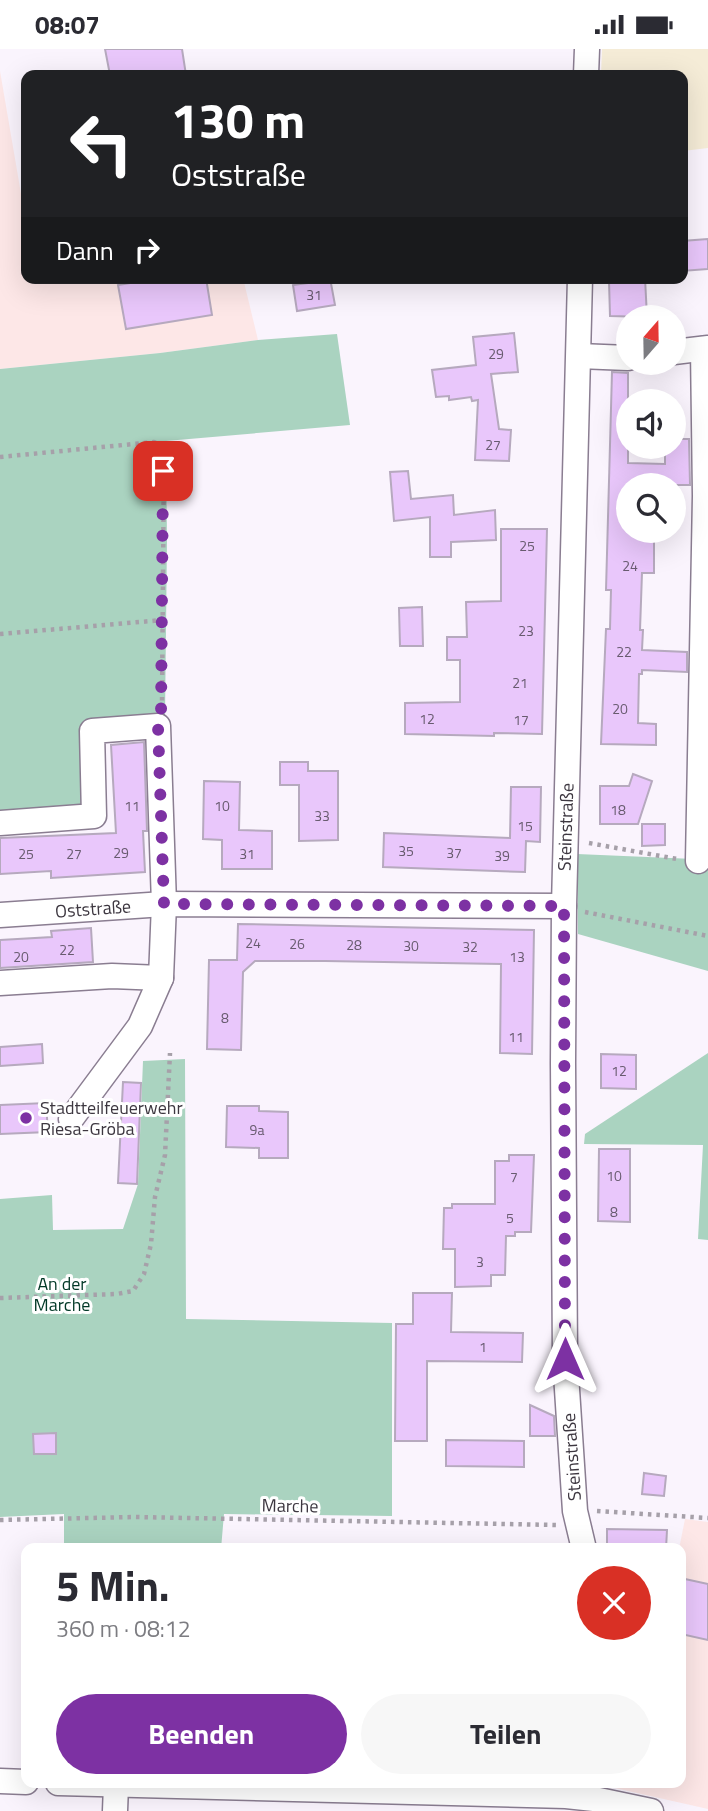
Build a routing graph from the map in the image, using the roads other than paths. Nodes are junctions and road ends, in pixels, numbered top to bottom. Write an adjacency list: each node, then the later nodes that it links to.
1 (587, 49): 2 (street)
2 (586, 70)
3 (580, 284): 6 (street, Steinstraße)
4 (706, 348): 5 (street); 9 (street)
5 (686, 350)
6 (579, 356): 7 (street); 11 (street, Steinstraße)
7 (616, 358)
8 (0, 823): 10 (street)
9 (698, 861)
10 (164, 904): 11 (street, Oststraße); 12 (street, Oststraße); 13 (street)
11 (564, 906): 16 (street, Steinstraße)
12 (0, 915)
13 (161, 978): 14 (street); 15 (street)
14 (0, 983)
15 (72, 1119)
16 (579, 1528)
17 (0, 1781): 18 (street)
18 (21, 1782)
19 (116, 1788): 22 (street)
20 (206, 1788): 21 (street)
21 (596, 1791): 23 (street)
22 (115, 1811)
23 (651, 1811)

